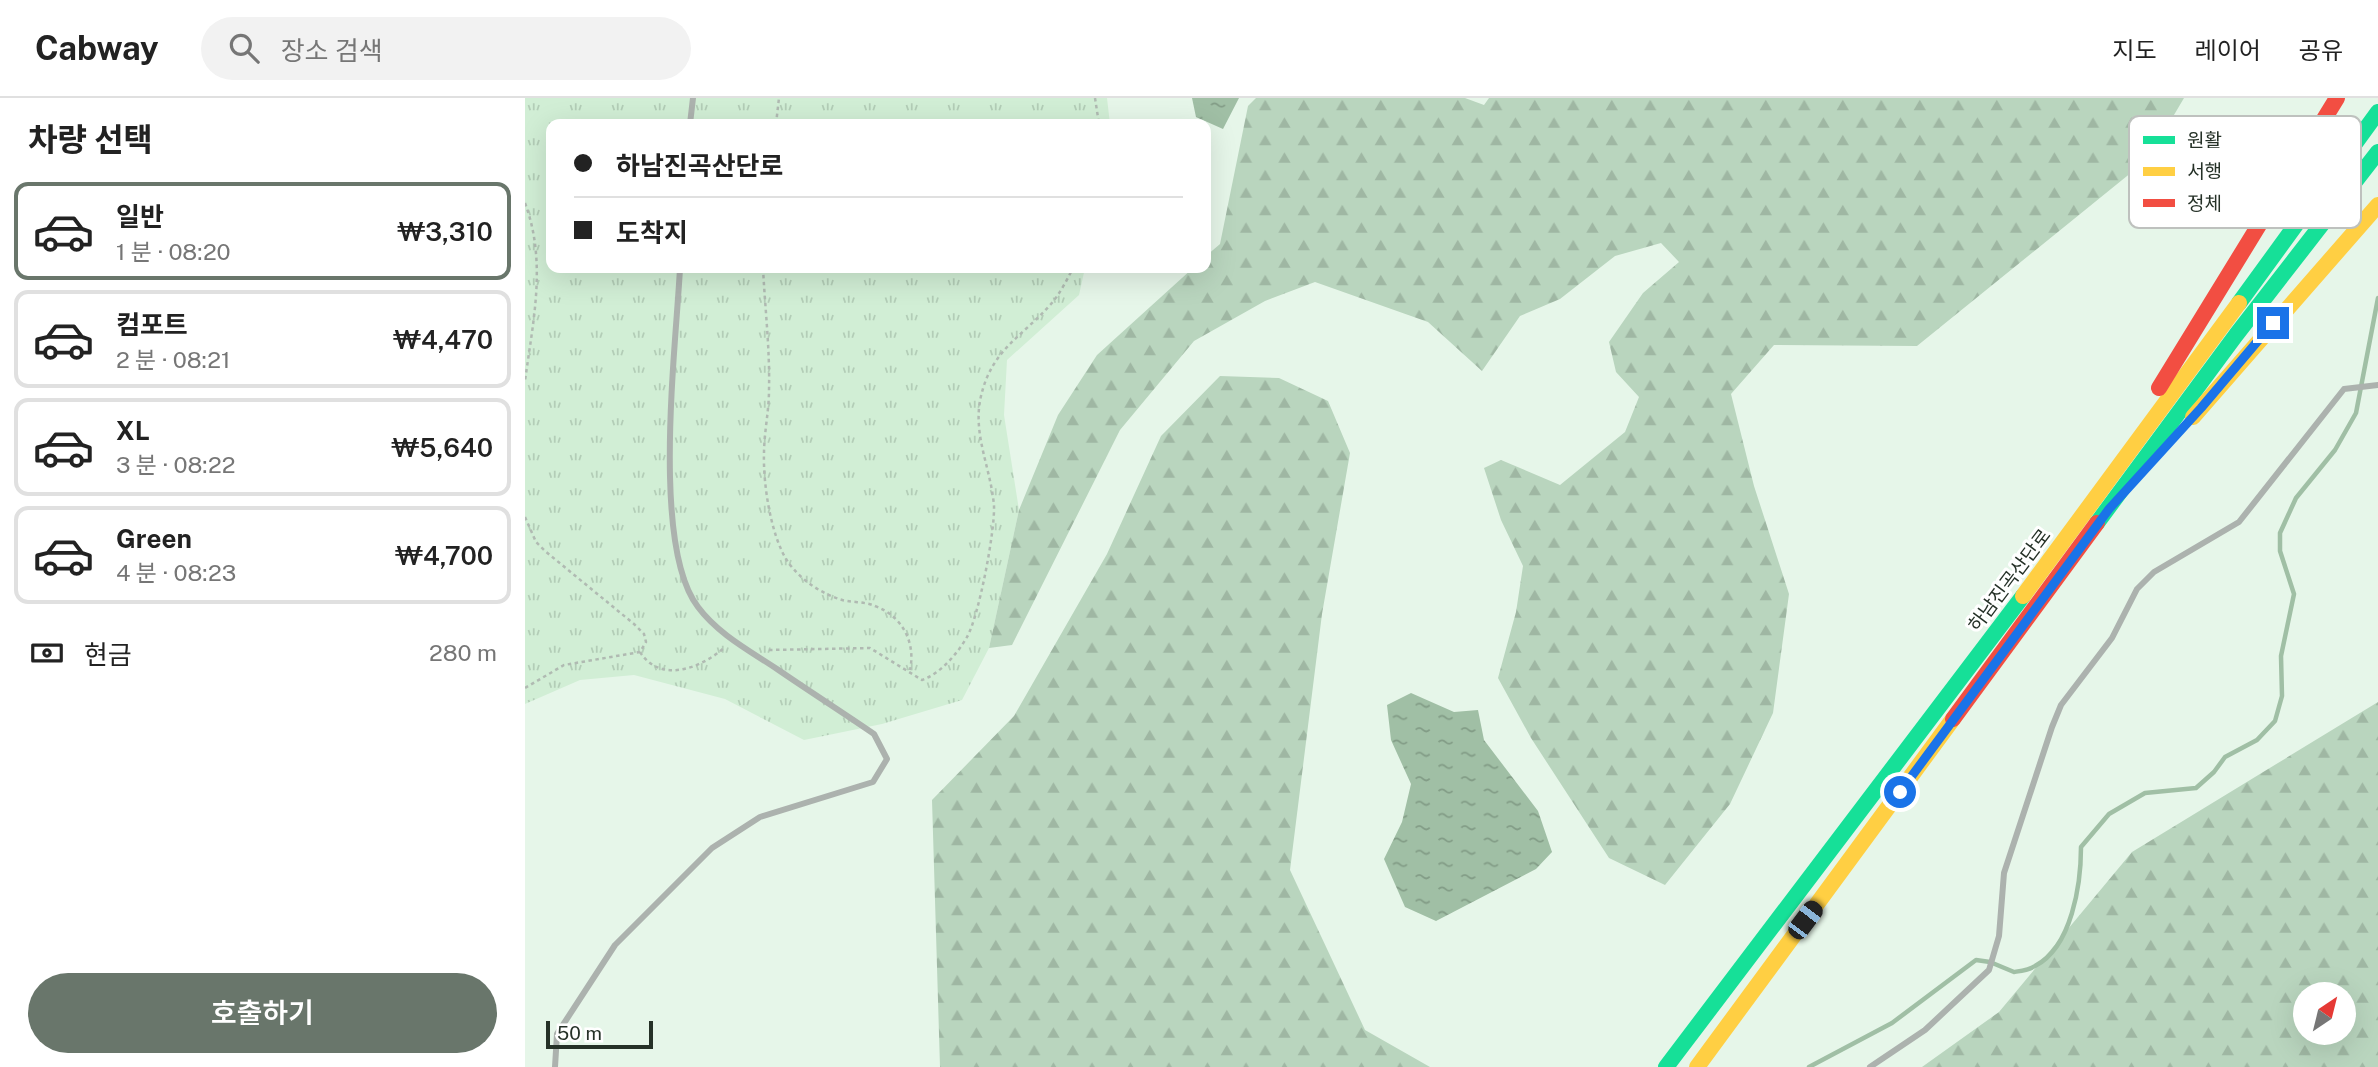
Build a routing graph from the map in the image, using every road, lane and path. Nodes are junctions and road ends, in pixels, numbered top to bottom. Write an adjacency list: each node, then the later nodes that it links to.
1 (693, 98): 7 (lane)
2 (779, 98): 8 (path)
3 (1095, 98): 9 (path)
4 (2337, 98): 6 (highway)
5 (2378, 112): 10 (highway, 하남진곡산단로)
6 (2326, 116)
7 (691, 119)
8 (777, 119)
9 (1098, 119)
10 (2361, 135)
11 (2378, 152): 12 (highway, 하남진곡산단로)
12 (2361, 174)
13 (525, 203): 23 (path)
14 (2378, 205): 15 (highway)
15 (2361, 224)
16 (2257, 228): 25 (highway)
17 (2294, 228): 25 (highway, 하남진곡산단로)
18 (2319, 228): 26 (highway, 하남진곡산단로)
19 (2358, 228): 26 (highway)
20 (680, 273): 28 (lane)
21 (763, 273): 31 (path)
22 (1070, 273): 31 (path)
23 (525, 382)
24 (2376, 386): 36 (lane)
25 (2122, 465): 34 (highway, 하남진곡산단로)
26 (2109, 509): 35 (highway, 하남진곡산단로)
27 (525, 517): 29 (path)
28 (733, 640): 29 (path); 30 (lane)
29 (640, 652): 32 (path)
30 (756, 656): 31 (path); 33 (lane)
31 (910, 671)
32 (525, 688)
33 (555, 1067)
34 (1666, 1067)
35 (1697, 1067)
36 (1870, 1067)

